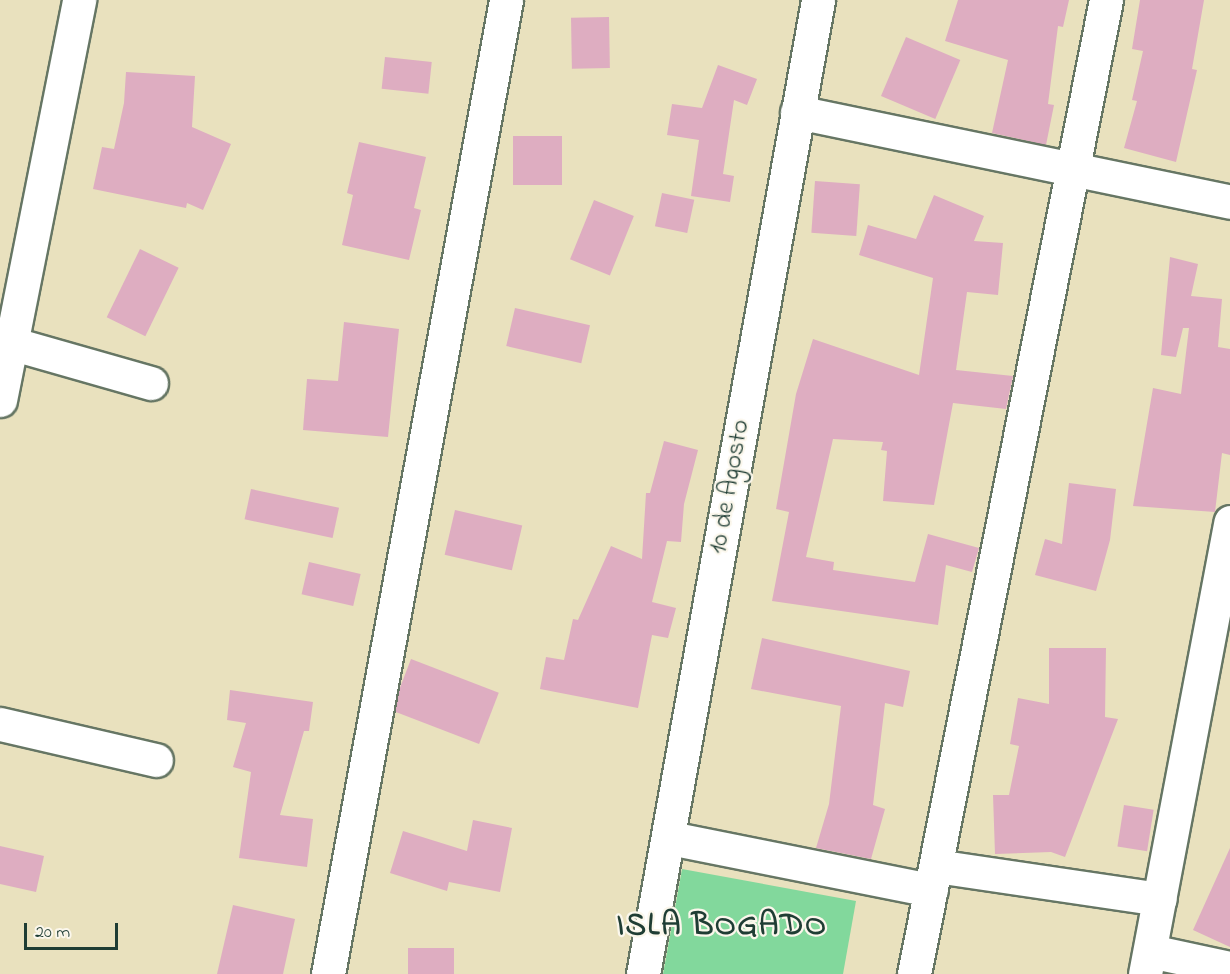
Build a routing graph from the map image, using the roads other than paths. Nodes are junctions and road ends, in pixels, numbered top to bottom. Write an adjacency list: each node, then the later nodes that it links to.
1 (79, 0): 8 (street)
2 (506, 0): 19 (street)
3 (818, 0): 5 (street, 10 de Agosto)
4 (1106, 0): 6 (street)
5 (797, 112): 6 (street); 14 (street, 10 de Agosto)
6 (1070, 171): 7 (street); 15 (street)
7 (1230, 202)
8 (6, 341): 9 (street); 10 (street)
9 (151, 383)
10 (0, 400)
11 (1230, 522): 16 (street)
12 (0, 724): 13 (street)
13 (156, 760)
14 (670, 838): 15 (street); 20 (street, 10 de Agosto)
15 (934, 878): 16 (street); 21 (street)
16 (1160, 899): 17 (street)
17 (1148, 963): 18 (street)
18 (1230, 968)
19 (328, 974)
20 (643, 974)
21 (914, 974)

